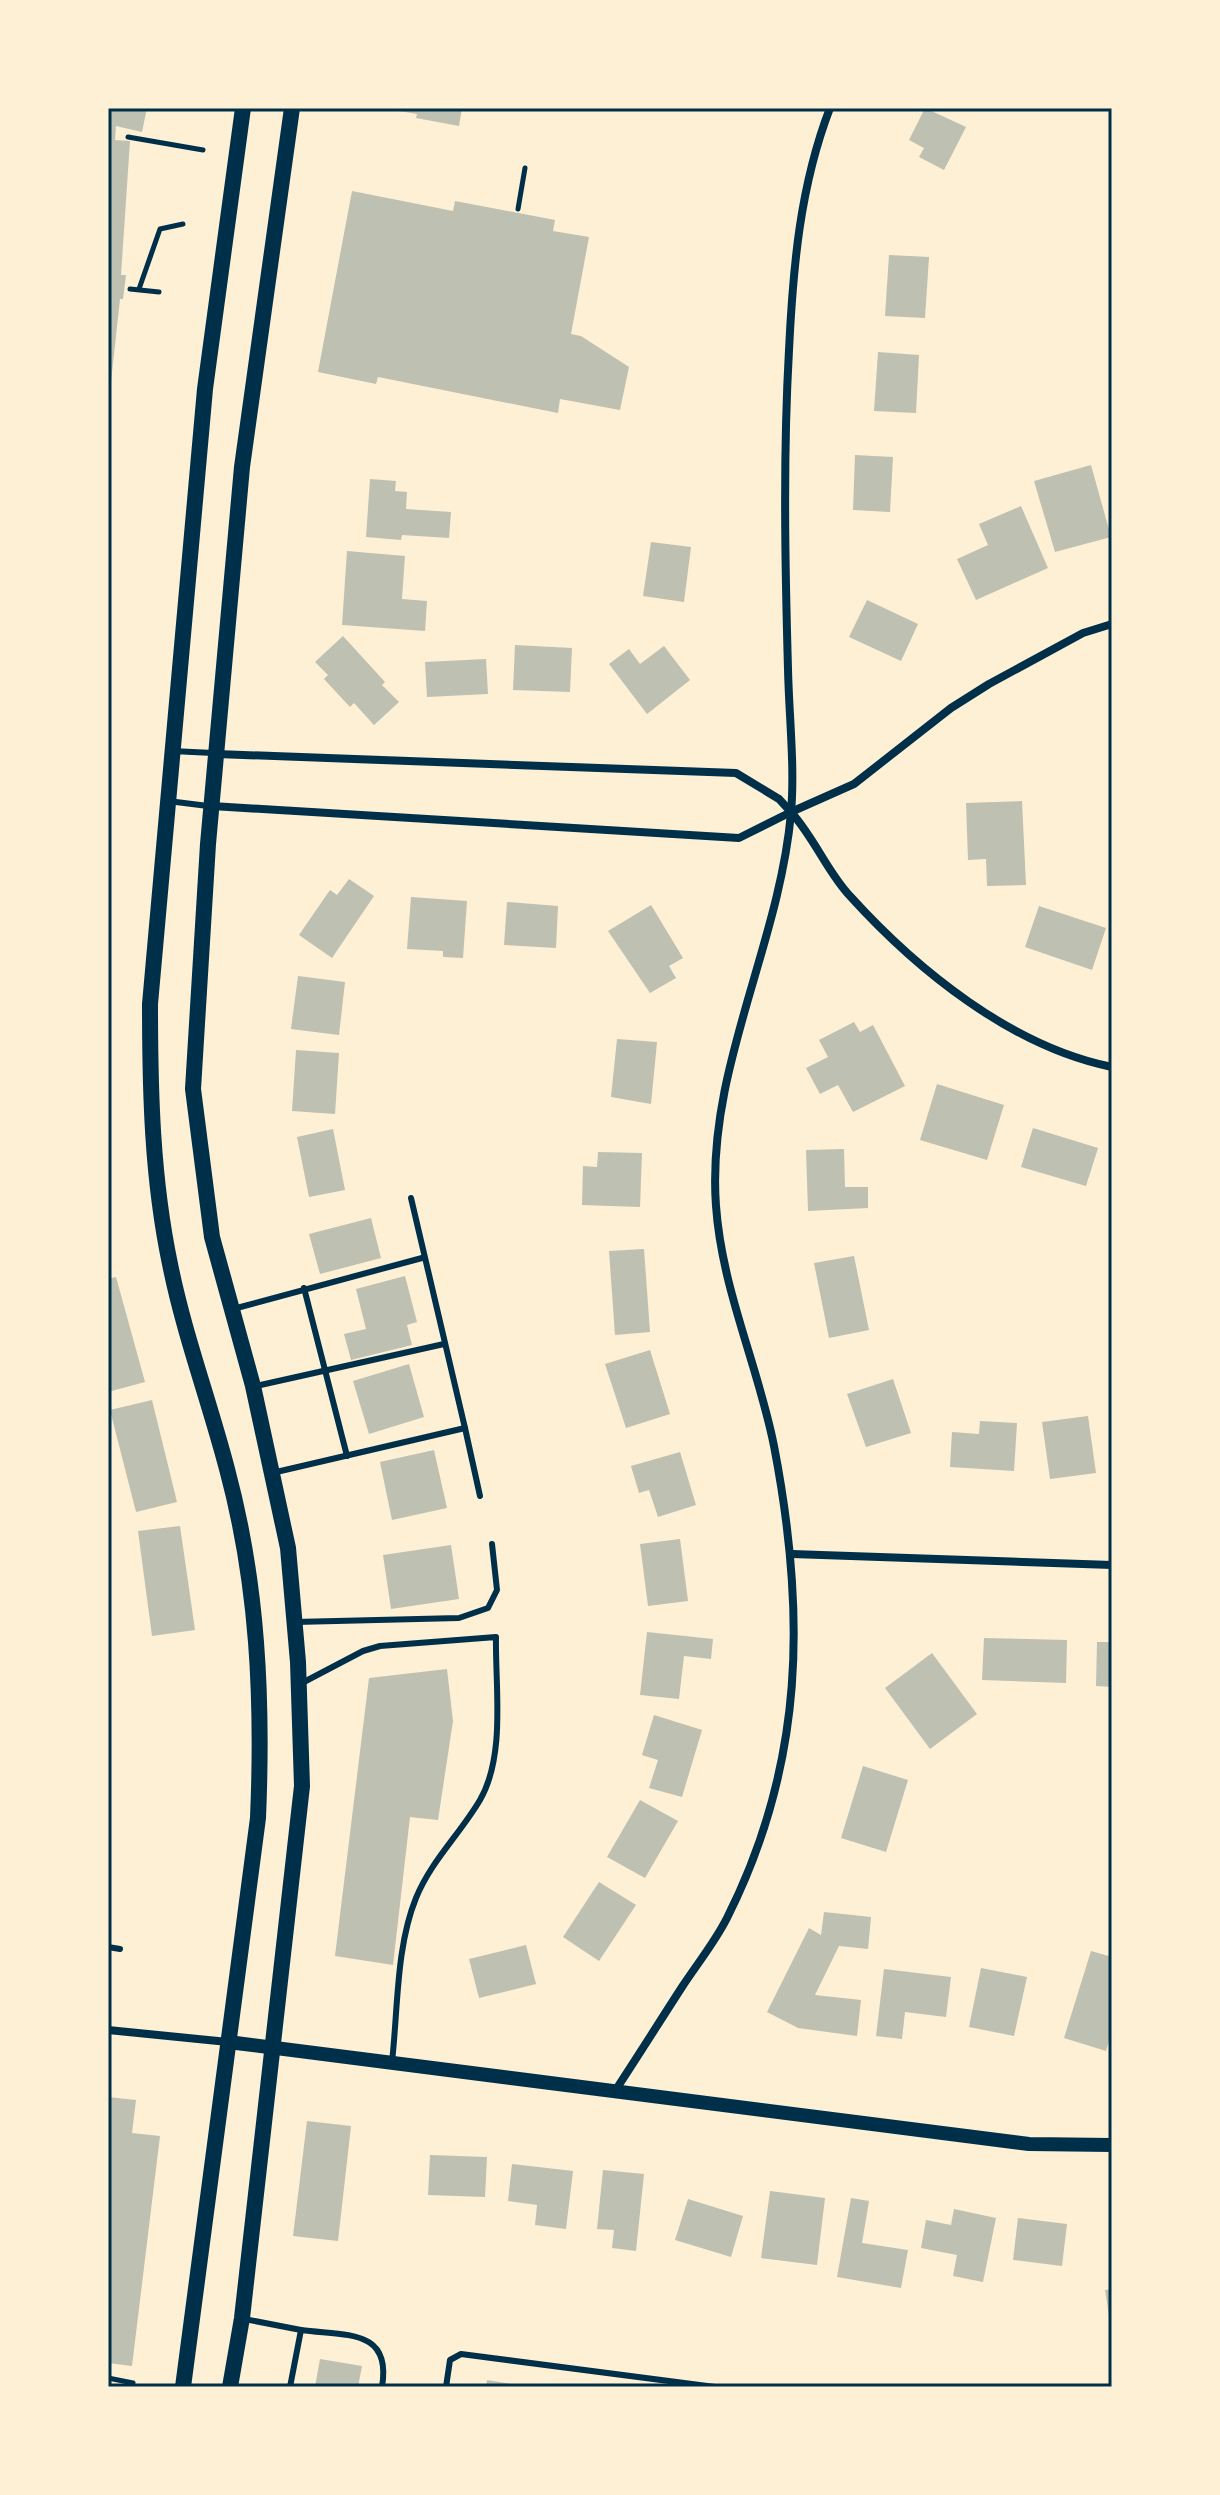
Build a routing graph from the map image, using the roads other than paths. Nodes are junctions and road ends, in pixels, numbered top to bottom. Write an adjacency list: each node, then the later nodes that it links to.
1 (243, 108): 5 (main road)
2 (292, 108): 6 (main road)
3 (830, 108): 9 (street)
4 (1112, 624): 9 (street)
5 (171, 751): 6 (lane); 7 (main road)
6 (217, 754): 8 (main road); 9 (street)
7 (167, 801): 8 (lane); 30 (main road)
8 (212, 806): 9 (street); 14 (main road)
9 (791, 812): 10 (street); 23 (street)
10 (1112, 1067)
11 (411, 1198): 12 (lane)
12 (422, 1258): 13 (lane); 15 (lane)
13 (304, 1288): 14 (lane); 16 (lane)
14 (232, 1309): 17 (main road)
15 (444, 1344): 16 (lane); 18 (lane)
16 (326, 1371): 17 (lane); 19 (lane)
17 (253, 1386): 20 (main road)
18 (465, 1428): 19 (lane); 21 (lane)
19 (347, 1456): 20 (lane)
20 (272, 1473): 25 (main road)
21 (480, 1496)
22 (492, 1544): 25 (lane)
23 (792, 1554): 24 (street); 33 (street)
24 (1112, 1565)
25 (295, 1622): 26 (main road)
26 (299, 1684): 31 (main road); 32 (lane)
27 (108, 1947): 28 (lane)
28 (120, 1949)
29 (108, 2030): 30 (street)
30 (228, 2042): 31 (street); 37 (main road)
31 (270, 2048): 32 (street); 35 (main road)
32 (392, 2062): 33 (street)
33 (615, 2091): 34 (street)
34 (1112, 2145)
35 (242, 2318): 36 (lane); 38 (main road)
36 (301, 2330): 39 (lane); 40 (lane)
37 (183, 2387)
38 (230, 2387)
39 (290, 2387)
40 (382, 2387)
41 (446, 2387): 42 (lane)
42 (715, 2387)

